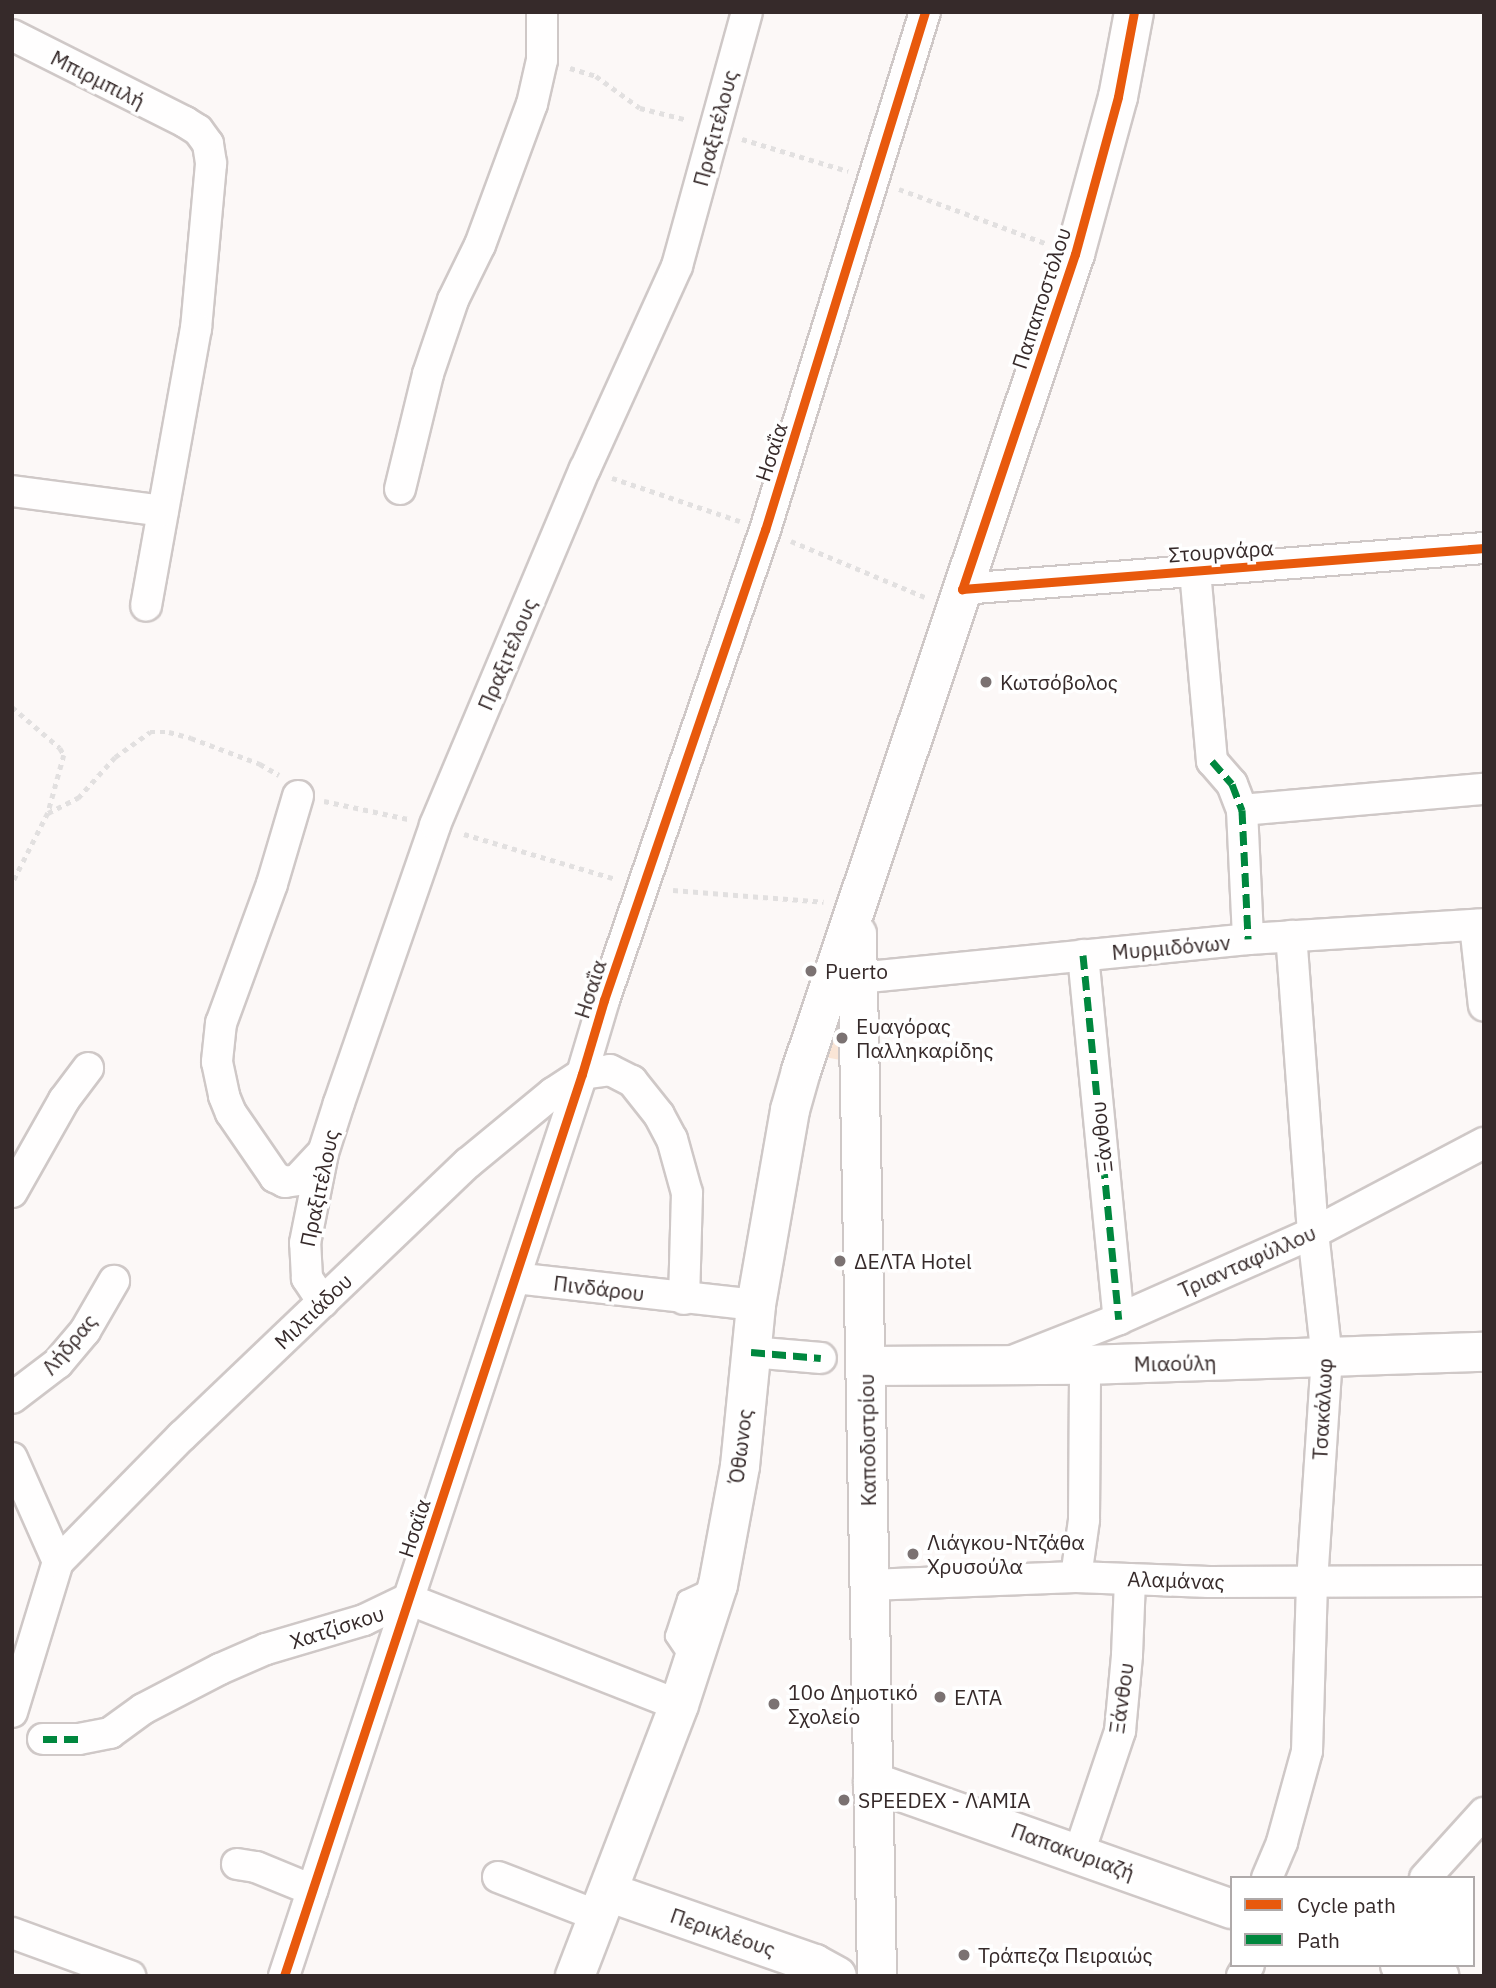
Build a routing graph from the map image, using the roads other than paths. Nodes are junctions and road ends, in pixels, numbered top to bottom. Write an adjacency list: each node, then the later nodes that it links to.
1 (542, 12): 6 (street)
2 (747, 12): 28 (street, Πραξιτέλους)
3 (925, 12): 25 (street, Ησαΐα)
4 (1134, 12): 11 (main road, Παπαποστόλου)
5 (12, 35): 8 (street, Μπιρμπιλή)
6 (400, 489)
7 (12, 491): 8 (street)
8 (163, 511): 12 (street, Μπιρμπιλή)
9 (1484, 548): 10 (street, Στουρνάρα)
10 (1195, 571): 11 (street, Στουρνάρα); 15 (street)
11 (962, 589): 16 (main road, Παπαποστόλου)
12 (146, 606)
13 (1484, 789): 15 (street)
14 (298, 796): 28 (street)
15 (1242, 810): 19 (street)
16 (857, 904): 21 (main road, Καποδιστρίου); 24 (main road, Όθωνος)
17 (1479, 924): 18 (street, Μυρμιδόνων); 22 (street)
18 (1291, 936): 19 (street, Μυρμιδόνων); 30 (street, Τσακάλωφ)
19 (1248, 939): 20 (street, Μυρμιδόνων)
20 (1083, 955): 21 (street, Μυρμιδόνων); 36 (street, Ξάνθου)
21 (858, 978): 26 (main road, Καποδιστρίου)
22 (1484, 1006)
23 (88, 1068): 29 (street)
24 (801, 1071): 26 (main road); 35 (main road, Όθωνος)
25 (582, 1074): 31 (street, Ησαΐα); 33 (street); 34 (street, Μιλτιάδου)
26 (860, 1076): 43 (main road, Καποδιστρίου)
27 (1484, 1143): 30 (street, Τριανταφύλλου)
28 (323, 1153): 34 (street, Πραξιτέλους)
29 (12, 1192)
30 (1313, 1233): 36 (street, Τριανταφύλλου); 40 (street, Τσακάλωφ)
31 (515, 1278): 33 (street, Πινδάρου); 52 (street, Ησαΐα)
32 (114, 1281): 44 (street, Λήδρας)
33 (684, 1298): 35 (street, Πινδάρου)
34 (323, 1302): 46 (street, Μιλτιάδου)
35 (756, 1306): 37 (main road, Όθωνος)
36 (1119, 1319): 41 (street, Τριανταφύλλου)
37 (751, 1352): 39 (street); 53 (main road, Όθωνος)
38 (1484, 1352): 40 (main road, Μιαούλη)
39 (821, 1358)
40 (1327, 1359): 42 (main road, Μιαούλη); 50 (street, Τσακάλωφ)
41 (1003, 1365): 42 (main road, Μιαούλη); 43 (main road, Μιαούλη)
42 (1085, 1365): 47 (street)
43 (865, 1366): 51 (main road, Καποδιστρίου)
44 (12, 1398)
45 (12, 1458): 46 (street)
46 (58, 1562): 54 (street)
47 (1076, 1577): 48 (street, Αλαμάνας); 51 (street, Αλαμάνας)
48 (1130, 1579): 50 (street, Αλαμάνας); 58 (street, Ξάνθου)
49 (1484, 1581): 50 (street, Αλαμάνας)
50 (1312, 1582): 60 (street, Τσακάλωφ)
51 (869, 1585): 56 (main road, Καποδιστρίου)
52 (408, 1599): 53 (street, Χατζίσκου); 55 (street, Χατζίσκου); 63 (street, Ησαΐα)
53 (679, 1705): 64 (main road, Όθωνος)
54 (12, 1712)
55 (43, 1740)
56 (873, 1782): 58 (main road, Παπακυριαζή); 67 (main road, Καποδιστρίου)
57 (1484, 1813): 61 (street)
58 (1079, 1853): 65 (main road, Παπακυριαζή)
59 (237, 1864): 63 (street)
60 (1268, 1876)
61 (1427, 1876)
62 (498, 1878): 64 (street)
63 (312, 1889): 70 (street, Ησαΐα)
64 (603, 1904): 71 (main road, Όθωνος); 72 (main road, Περικλέους)
65 (1230, 1908)
66 (12, 1933): 69 (street)
67 (877, 1967): 72 (main road)
68 (1407, 1967): 73 (main road)
69 (130, 1976)
70 (284, 1976)
71 (575, 1976)
72 (837, 1976)
73 (1439, 1976)

